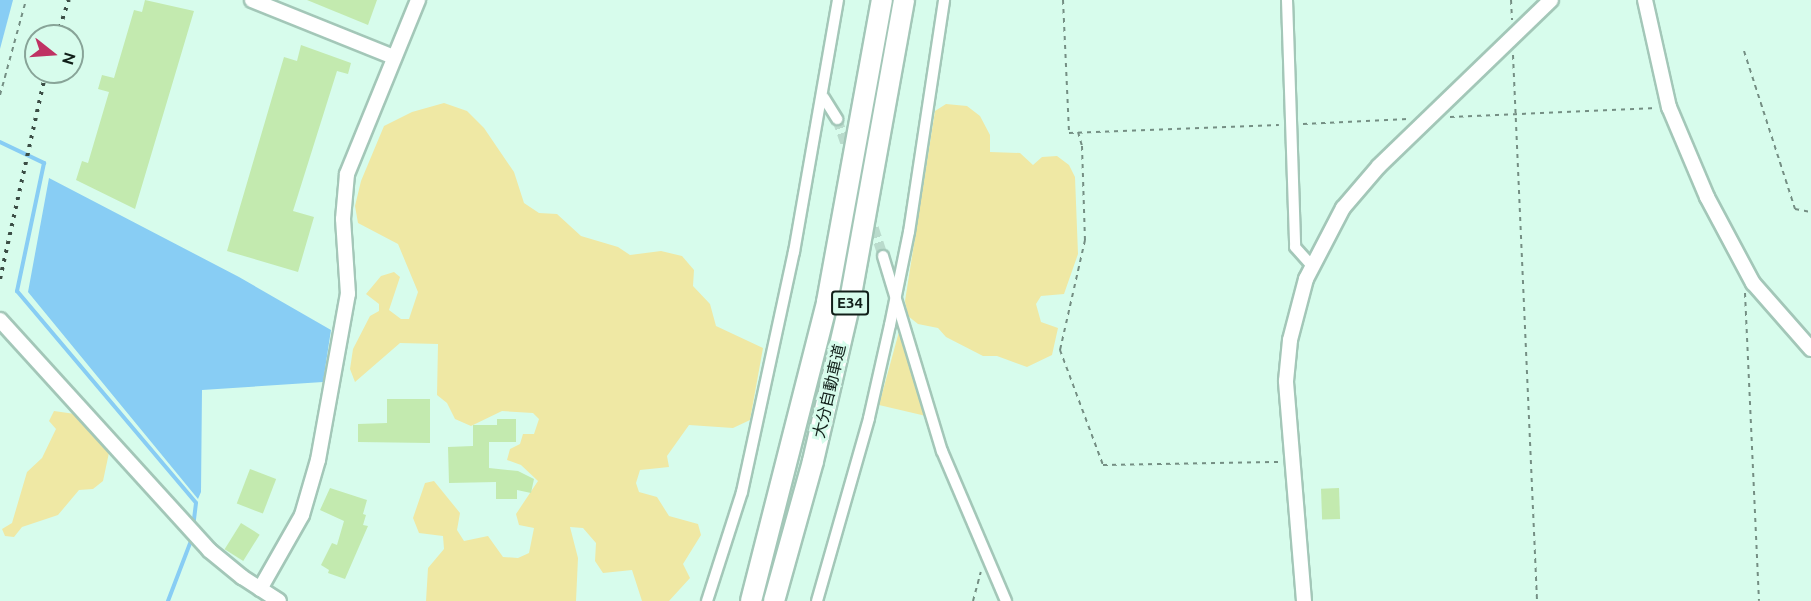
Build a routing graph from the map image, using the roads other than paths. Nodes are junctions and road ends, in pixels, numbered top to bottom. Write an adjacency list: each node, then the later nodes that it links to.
1 (252, 0): 10 (street)
2 (418, 0): 10 (street)
3 (838, 0): 11 (street)
4 (882, 0): 21 (highway, 大分自動車道 / E34)
5 (904, 0): 22 (highway, 大分自動車道 / E34)
6 (944, 0): 15 (street)
7 (1287, 0): 14 (street)
8 (1551, 0): 14 (street)
9 (1645, 0): 17 (street)
10 (394, 57): 18 (street)
11 (824, 98): 12 (street); 20 (street)
12 (837, 119)
13 (883, 256): 15 (street)
14 (1312, 266): 25 (street)
15 (895, 291): 23 (street); 24 (street)
16 (0, 320): 18 (street)
17 (1811, 349)
18 (260, 590): 19 (street)
19 (279, 601)
20 (707, 601)
21 (750, 601)
22 (774, 601)
23 (817, 601)
24 (1006, 601)
25 (1304, 601)

